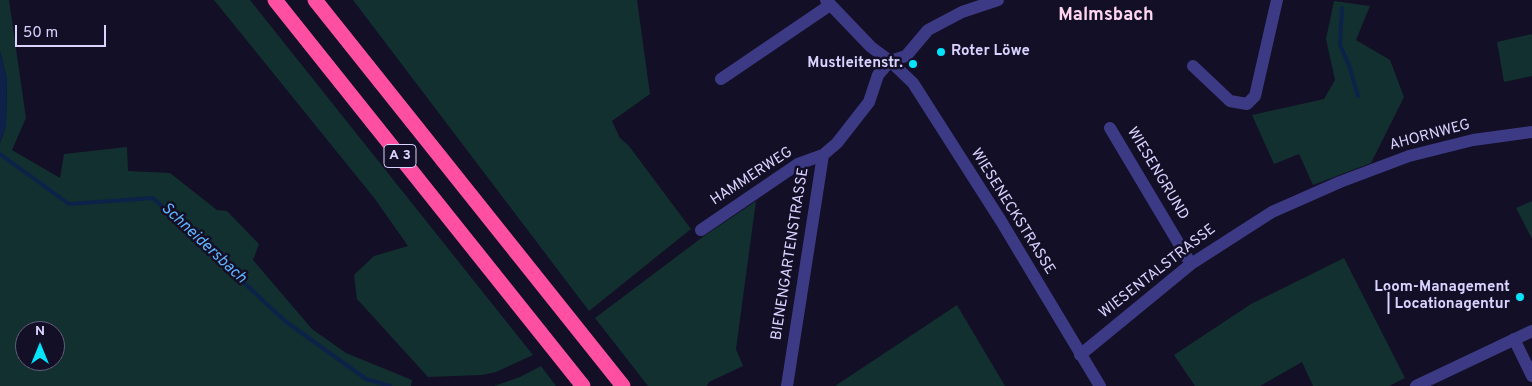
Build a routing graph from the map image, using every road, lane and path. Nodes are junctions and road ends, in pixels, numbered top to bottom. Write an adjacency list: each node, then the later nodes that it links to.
1 (275, 0): 18 (highway, A 3)
2 (315, 0): 22 (highway, A 3)
3 (998, 0): 6 (street)
4 (1278, 0): 7 (street)
5 (828, 2): 6 (street, WIESENECKSTRASSE); 8 (street)
6 (890, 61): 11 (street, BIENENGARTENSTRASSE); 17 (street, WIESENECKSTRASSE)
7 (1193, 66)
8 (721, 79)
9 (1110, 128): 14 (street, WIESENGRUND)
10 (1532, 132): 12 (street, AHORNWEG)
11 (823, 154): 13 (street, HAMMERWEG); 23 (street, BIENENGARTENSTRASSE)
12 (1340, 182): 14 (street, WIESENTALSTRASSE)
13 (700, 230)
14 (1191, 264): 17 (street, WIESENTALSTRASSE)
15 (1532, 330): 16 (street)
16 (1514, 339): 19 (street); 25 (street)
17 (1080, 355): 24 (street, WIESENECKSTRASSE)
18 (568, 367): 20 (highway); 21 (highway, A 3)
19 (1532, 376)
20 (577, 386)
21 (583, 386)
22 (623, 386)
23 (787, 386)
24 (1100, 386)
25 (1416, 386)

